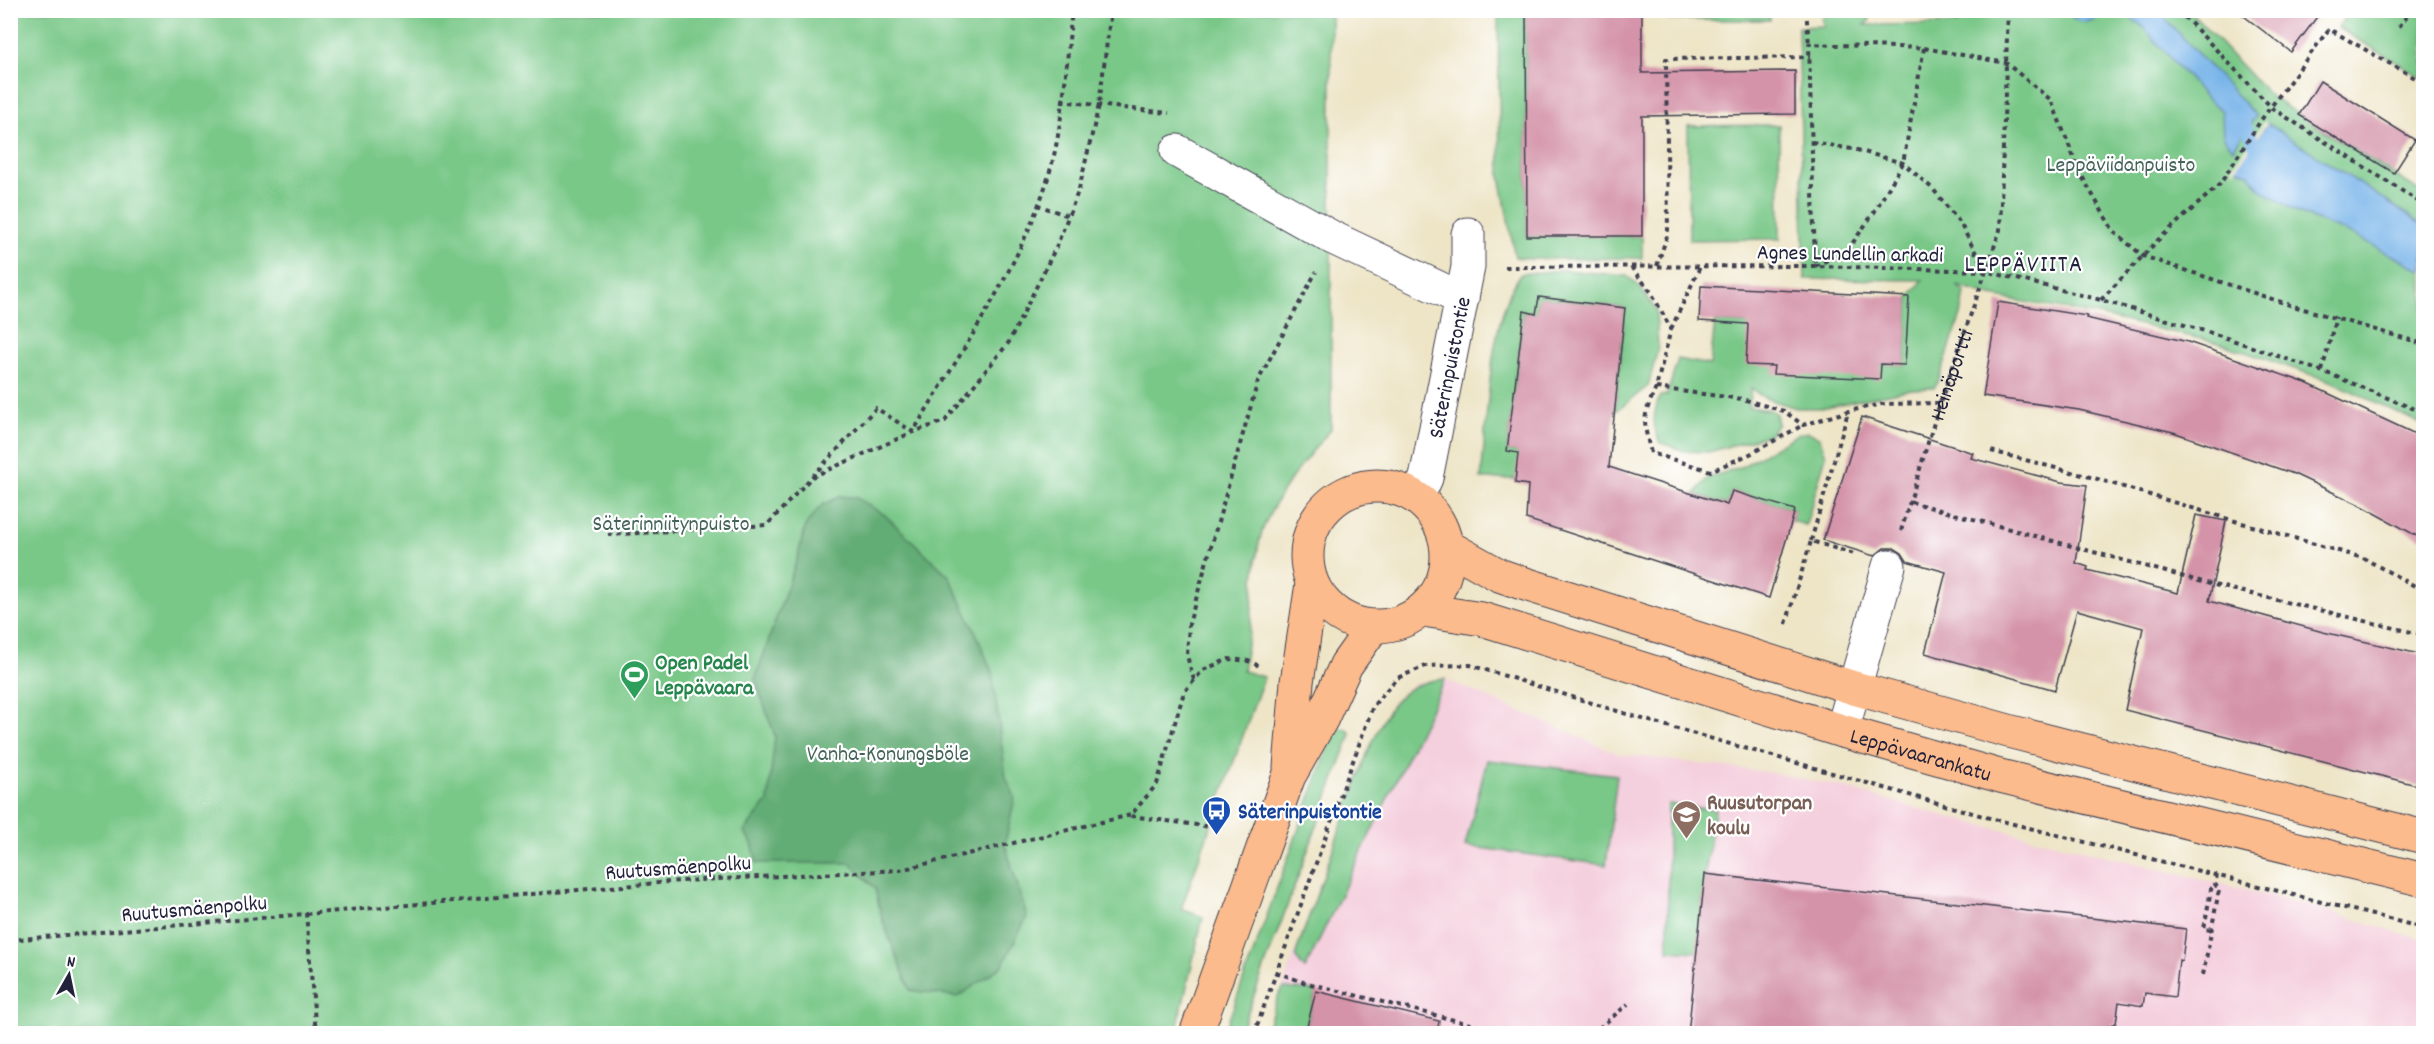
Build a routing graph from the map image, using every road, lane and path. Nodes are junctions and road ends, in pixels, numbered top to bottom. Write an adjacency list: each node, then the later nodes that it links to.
1 (1072, 10): 13 (path)
2 (1111, 10): 14 (path)
3 (1806, 10): 8 (path)
4 (2008, 10): 11 (path, Heinäportti)
5 (2178, 10): 15 (path)
6 (2411, 10): 7 (path)
7 (2399, 27)
8 (1809, 44): 9 (path); 10 (path)
9 (1924, 48): 11 (path); 19 (path)
10 (1810, 57): 17 (path); 27 (path)
11 (2006, 63): 25 (path); 31 (path, Heinäportti)
12 (2424, 83): 15 (path)
13 (1061, 101): 14 (path); 21 (path)
14 (1100, 105): 16 (path); 22 (path)
15 (2272, 108): 20 (path); 25 (path)
16 (1170, 113)
17 (1812, 142): 19 (path); 28 (path)
18 (1177, 151): 24 (street)
19 (1903, 163): 28 (path); 31 (path)
20 (2424, 205)
21 (1037, 206): 22 (path); 43 (path)
22 (1069, 216): 43 (path)
23 (1468, 234): 29 (street, Säterinpuistontie)
24 (1333, 238): 32 (street); 59 (path)
25 (2143, 256): 33 (path); 34 (path)
26 (1631, 266): 27 (path, Agnes Lundellin arkadi); 29 (path, Agnes Lundellin arkadi); 35 (path)
27 (1656, 266): 30 (path, Agnes Lundellin arkadi)
28 (1815, 266): 30 (path, Agnes Lundellin arkadi); 31 (path, Agnes Lundellin arkadi)
29 (1468, 267): 32 (street, Säterinpuistontie)
30 (1700, 267): 35 (path)
31 (1985, 271): 33 (path, Agnes Lundellin arkadi); 39 (path, Heinäportti)
32 (1462, 299): 46 (street, Säterinpuistontie)
33 (2101, 300): 37 (path, Agnes Lundellin arkadi)
34 (2336, 317): 36 (path); 37 (path)
35 (1671, 329): 38 (path)
36 (2424, 344)
37 (2322, 371): 41 (path, Agnes Lundellin arkadi)
38 (1656, 388): 42 (path); 42 (path)
39 (1940, 403): 40 (path); 47 (path, Heinäportti)
40 (1849, 411): 42 (path); 49 (path)
41 (2424, 413)
42 (1803, 426)
43 (913, 432): 45 (path); 45 (path)
44 (1991, 451): 53 (path)
45 (810, 478): 48 (path)
46 (1416, 498): 50 (main road); 52 (main road)
47 (1911, 502): 51 (path, Heinäportti); 57 (path)
48 (608, 535)
49 (1811, 541): 51 (path); 55 (path)
50 (1447, 546): 54 (main road); 60 (main road, Leppävaarankatu)
51 (1889, 566): 60 (street)
52 (1312, 584): 56 (main road); 62 (main road)
53 (2424, 591)
54 (1423, 610): 56 (main road); 61 (main road, Leppävaarankatu)
55 (1786, 624)
56 (1373, 627): 62 (main road)
57 (2424, 635)
58 (1248, 661): 59 (path)
59 (1194, 681): 63 (path)
60 (1854, 688): 61 (street); 65 (main road, Leppävaarankatu)
61 (1842, 731): 67 (main road, Leppävaarankatu)
62 (1289, 776): 75 (main road)
63 (1131, 815): 64 (path); 68 (path, Ruutusmäenpolku)
64 (1211, 827)
65 (2424, 837)
66 (2217, 875): 69 (path); 71 (path); 72 (path)
67 (2424, 880)
68 (306, 913): 70 (path, Ruutusmäenpolku); 74 (path)
69 (2424, 928)
70 (10, 940)
71 (1276, 972): 76 (path); 77 (path)
72 (2203, 975)
73 (1628, 1004): 78 (path)
74 (315, 1034)
75 (1196, 1034)
76 (1254, 1034)
77 (1510, 1034)
78 (1592, 1034)

